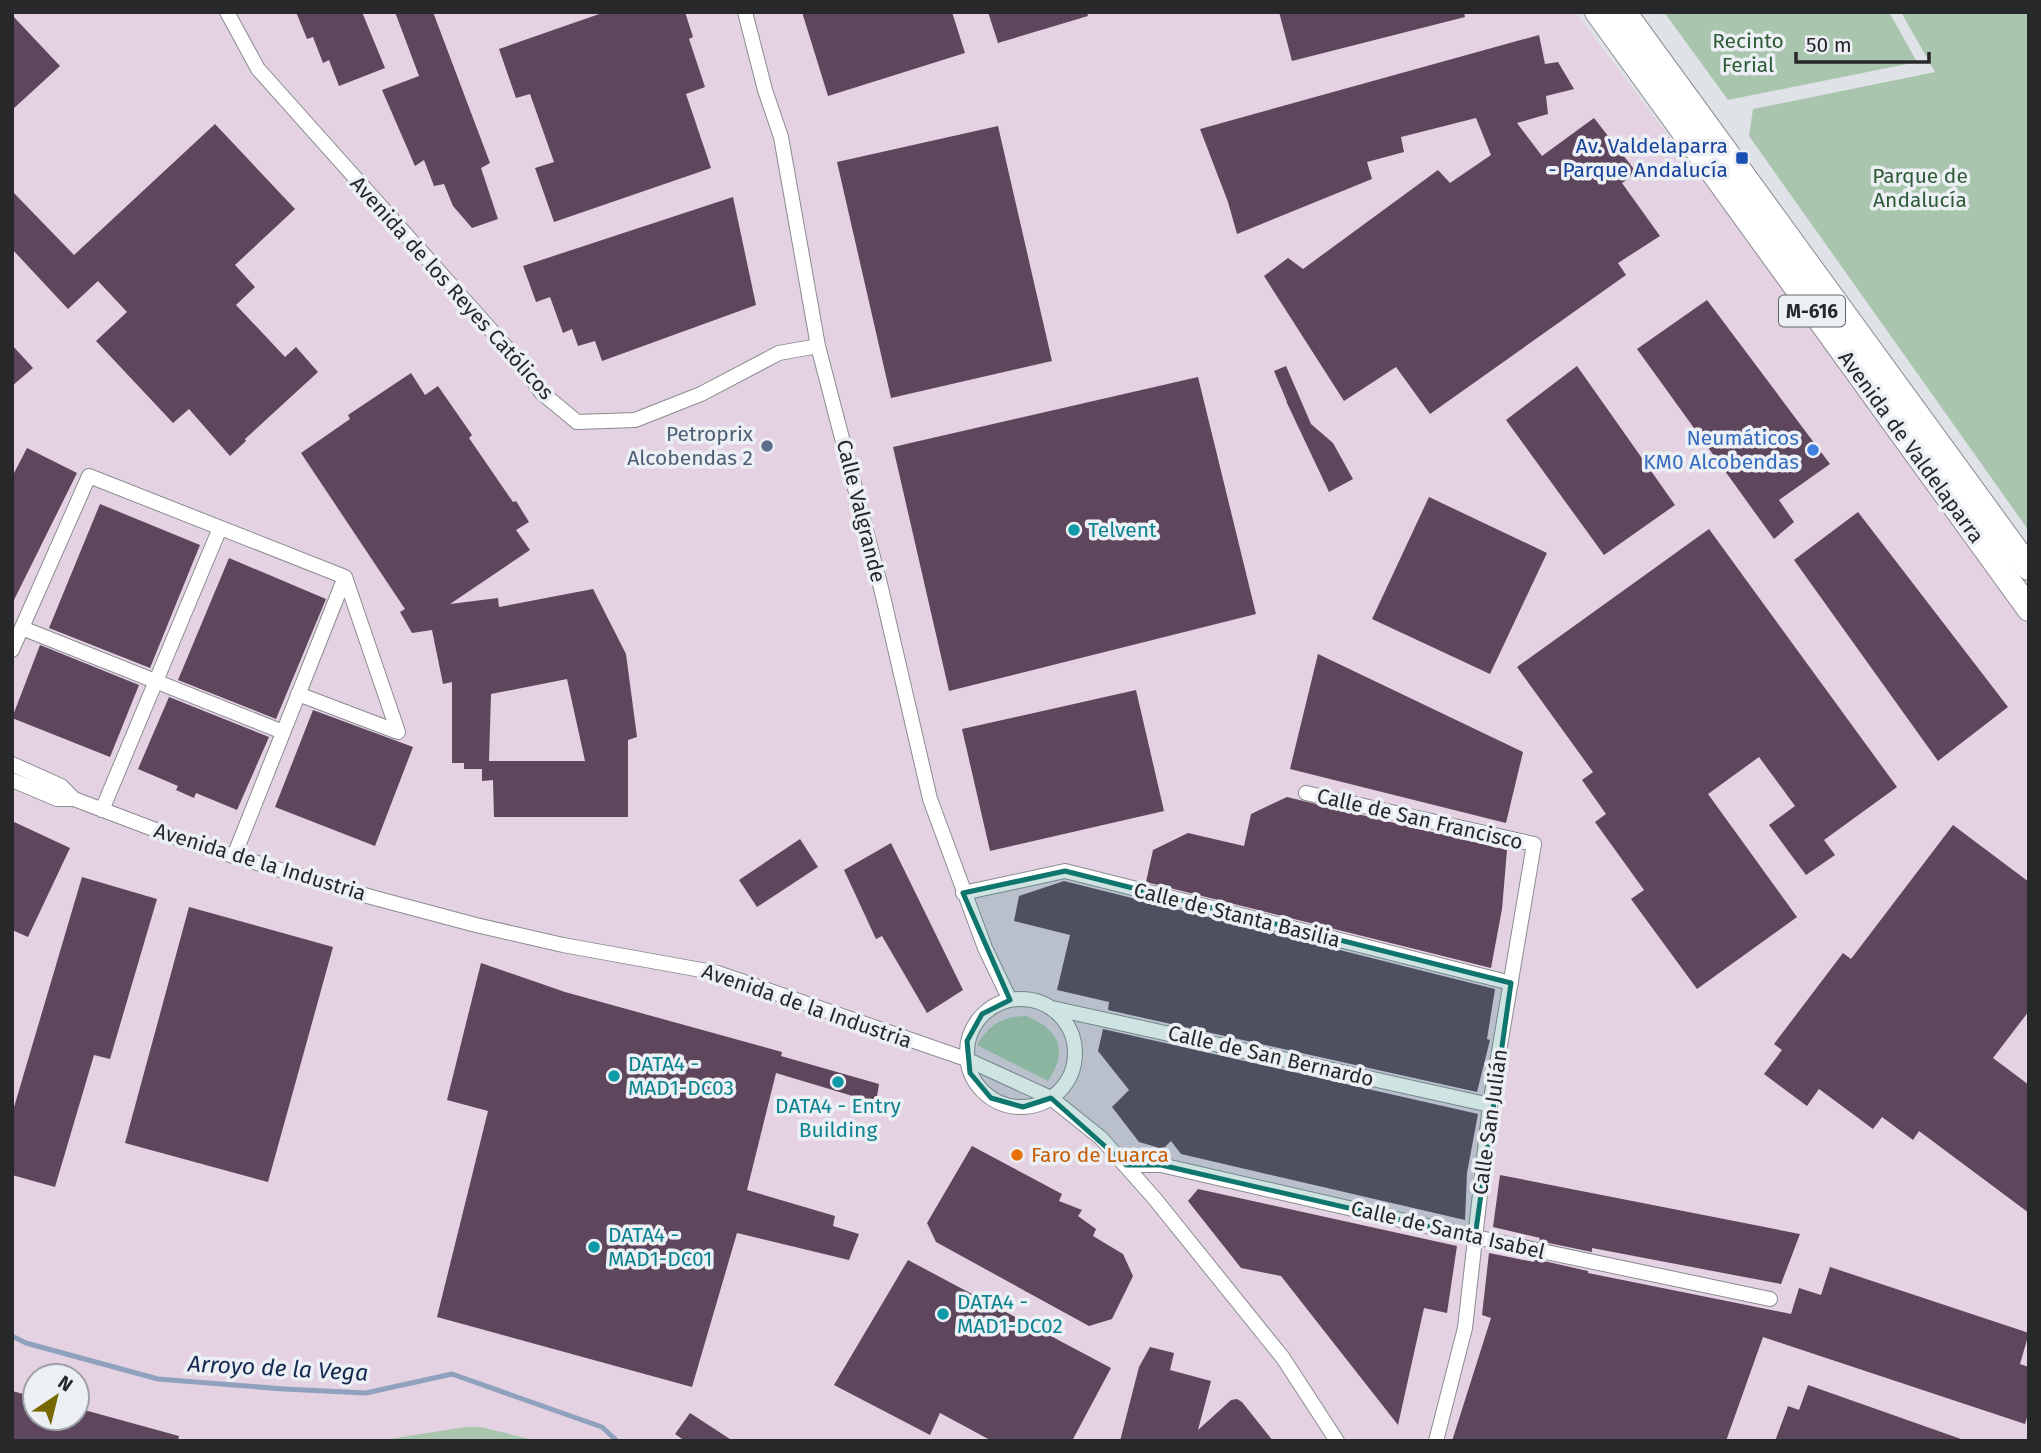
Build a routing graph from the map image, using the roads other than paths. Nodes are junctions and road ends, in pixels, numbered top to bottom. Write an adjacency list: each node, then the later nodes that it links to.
1 (228, 12): 5 (street, Avenida de los Reyes Católicos)
2 (745, 12): 5 (street, Calle Valgrande)
3 (1597, 12): 9 (highway, Avenida de Valdelaparra / M-616)
4 (1624, 12): 7 (highway, Avenida de Valdelaparra / M-616)
5 (818, 346): 22 (street, Calle Valgrande)
6 (220, 528): 8 (street); 10 (street); 12 (street)
7 (2029, 568)
8 (345, 577): 13 (street); 13 (street)
9 (2029, 609)
10 (22, 628): 11 (street); 12 (street)
11 (13, 646)
12 (155, 682): 14 (street); 19 (street)
13 (298, 694): 14 (street)
14 (283, 732): 21 (street)
15 (12, 764): 18 (street, Avenida de la Industria)
16 (12, 780): 18 (street)
17 (1306, 793): 20 (street, Calle de San Francisco)
18 (74, 799): 19 (street, Avenida de la Industria)
19 (102, 810): 21 (street, Avenida de la Industria)
20 (1534, 844): 23 (street, Calle San Julián)
21 (234, 856): 26 (street, Avenida de la Industria)
22 (963, 894): 23 (street, Calle de Stanta Basilia); 24 (street, Calle Valgrande)
23 (1511, 983): 28 (street, Calle San Julián)
24 (1010, 1000): 25 (street); 26 (street)
25 (1052, 1008): 27 (street); 28 (street, Calle de San Bernardo)
26 (966, 1059): 27 (street, Avenida de la Industria); 27 (street)
27 (1052, 1098): 29 (street, Avenida de la Industria)
28 (1490, 1105): 30 (street, Calle San Julián)
29 (1126, 1165): 30 (street, Calle de Santa Isabel); 32 (street, Avenida de la Industria)
30 (1475, 1237): 31 (street, Calle de Santa Isabel); 33 (street, Calle San Julián)
31 (1770, 1299)
32 (1338, 1441)
33 (1436, 1441)

